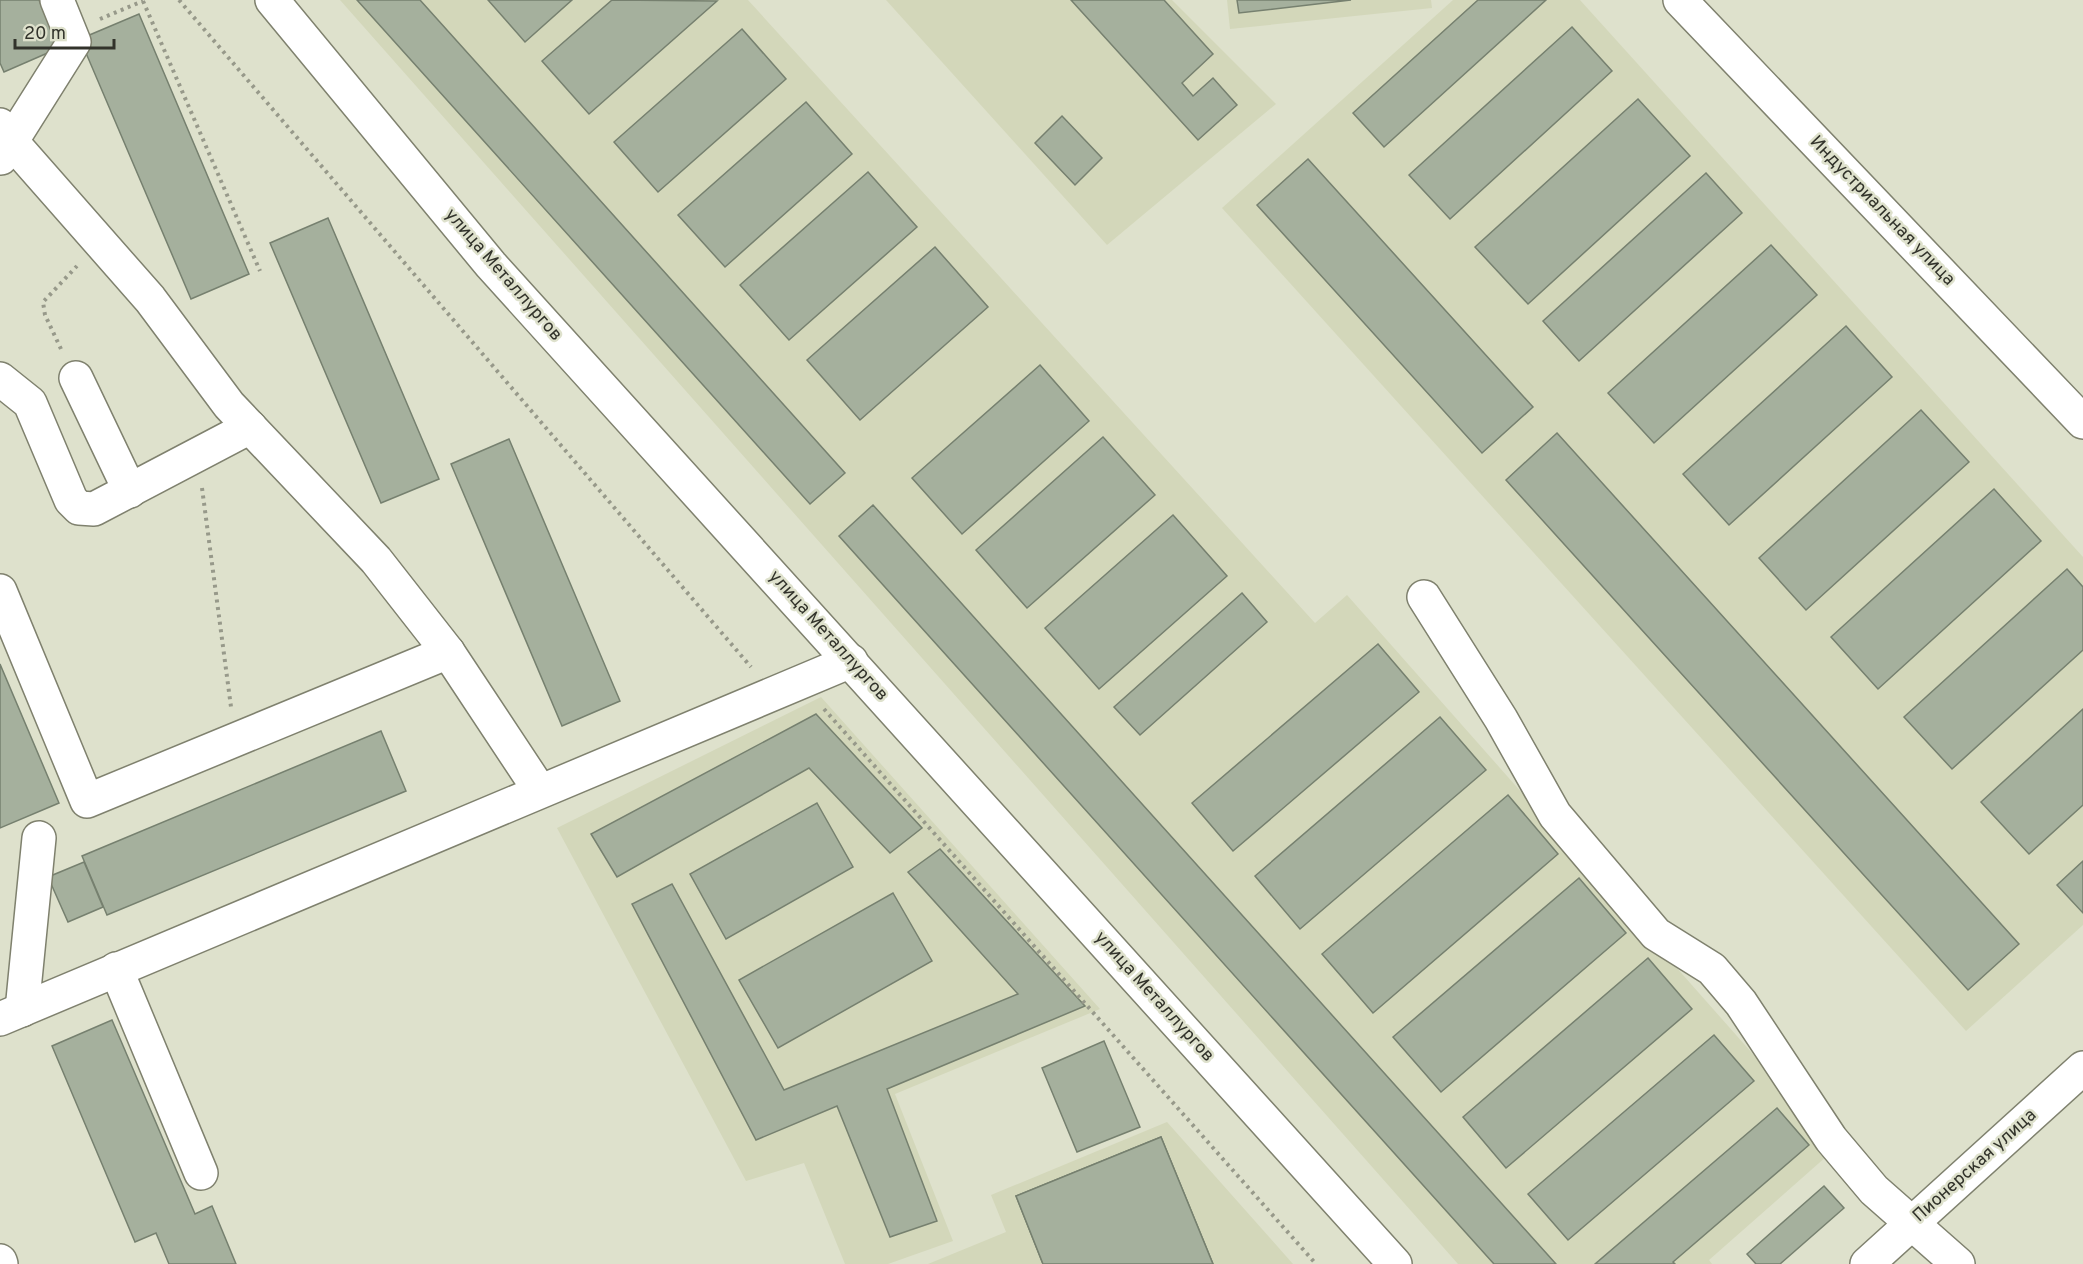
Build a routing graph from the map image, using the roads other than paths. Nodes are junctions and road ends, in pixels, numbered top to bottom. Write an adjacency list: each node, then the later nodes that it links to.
1 (57, 0): 4 (street)
2 (272, 0): 13 (street, улица Металлургов)
3 (1680, 0): 7 (street, Индустриальная улица)
4 (4, 142): 8 (street)
5 (76, 378): 9 (street)
6 (0, 379): 9 (street)
7 (2083, 422)
8 (250, 427): 9 (street); 12 (street)
9 (130, 491)
10 (0, 591): 12 (street)
11 (1424, 597): 20 (street)
12 (448, 652): 14 (street)
13 (851, 661): 14 (street); 21 (street, улица Металлургов)
14 (540, 791): 16 (street)
15 (39, 838): 17 (street)
16 (116, 969): 17 (street); 19 (street)
17 (11, 1014)
18 (2083, 1068): 20 (street, Пионерская улица)
19 (201, 1173)
20 (1912, 1223): 22 (street, Пионерская улица); 23 (street)
21 (1395, 1264)
22 (1867, 1264)
23 (1958, 1264)

